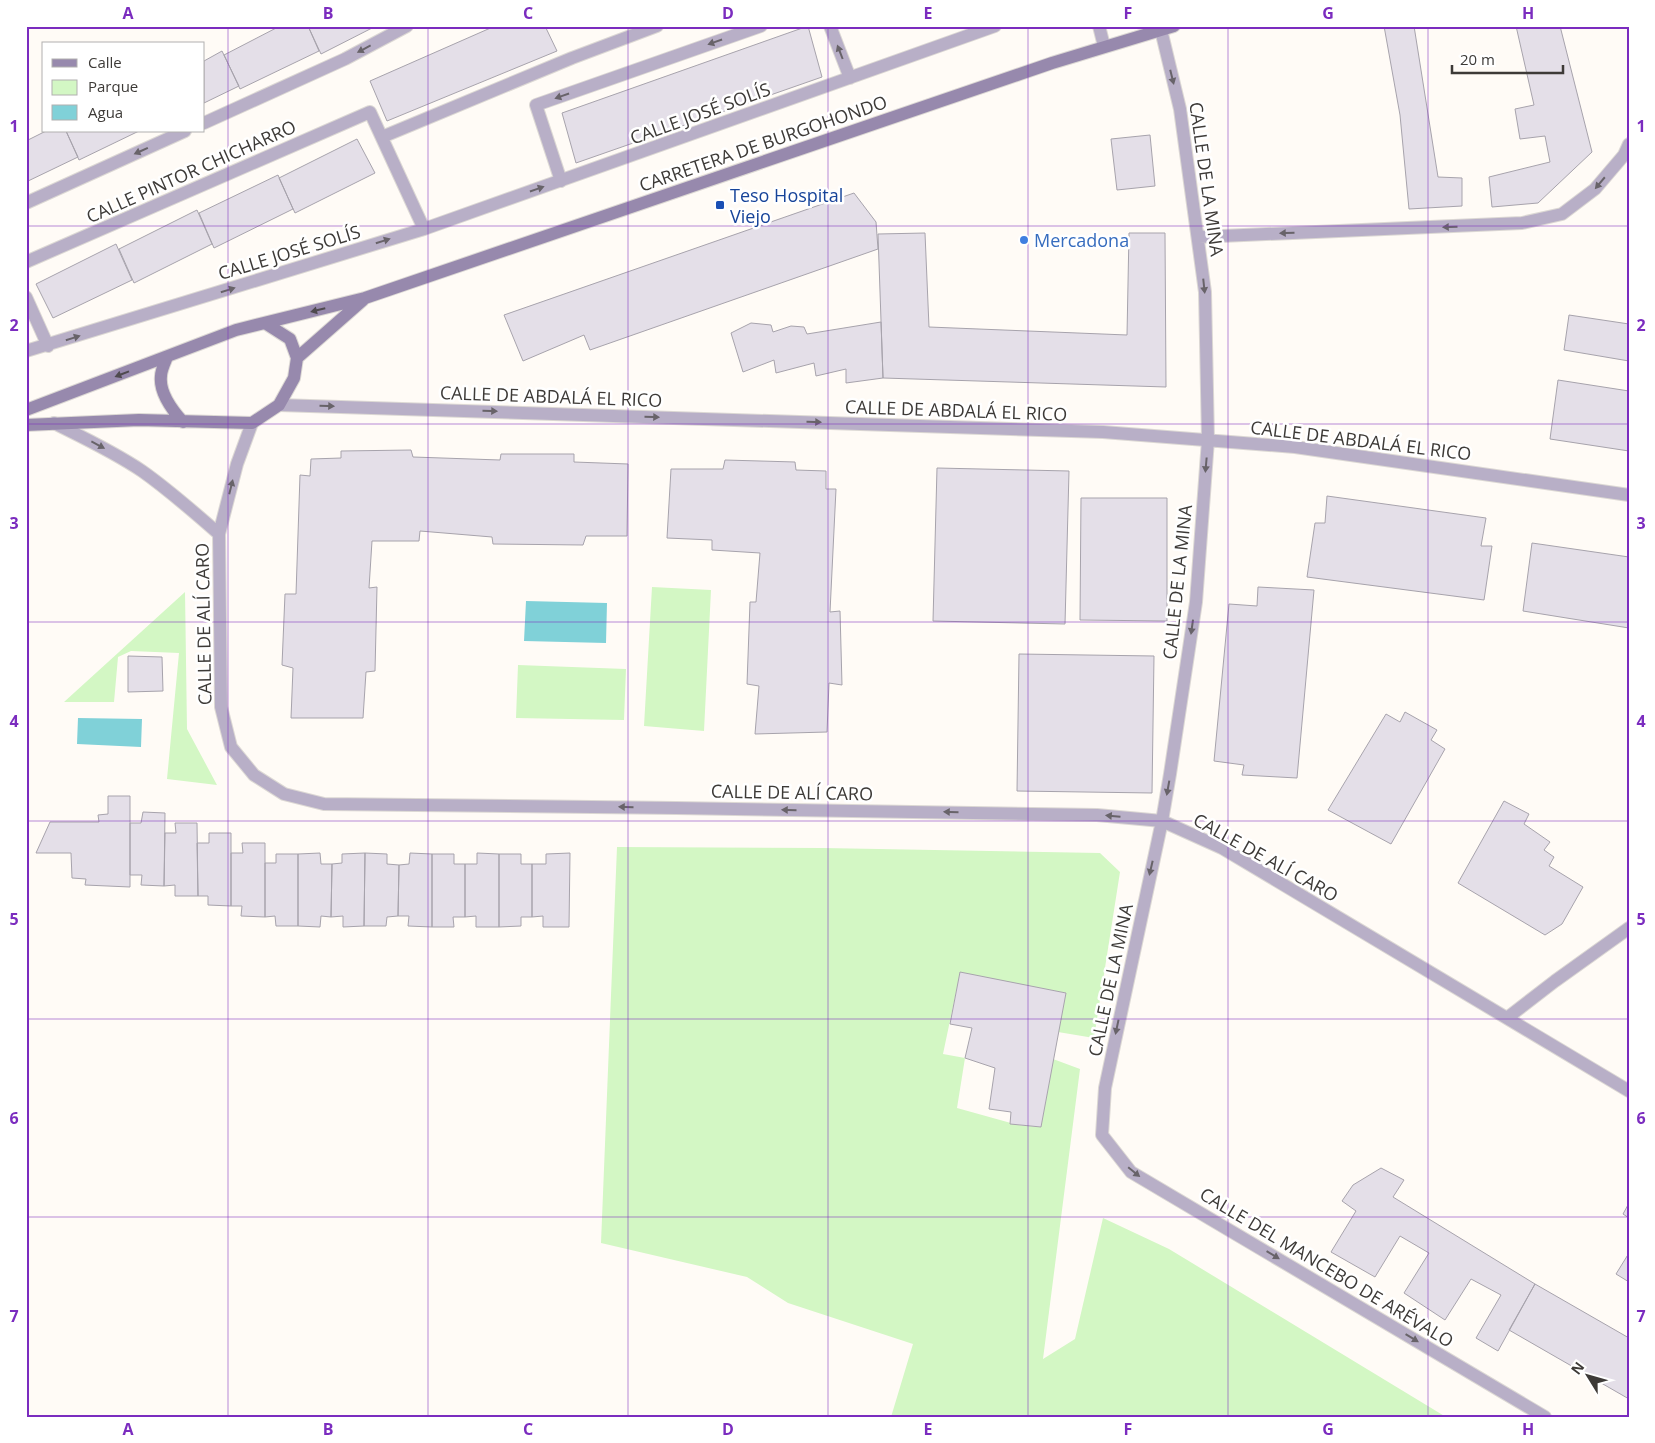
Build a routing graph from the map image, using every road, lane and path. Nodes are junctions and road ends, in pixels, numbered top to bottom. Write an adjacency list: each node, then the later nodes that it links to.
1 (407, 26): 11 (street, one-way to 11)
2 (657, 26): 13 (street)
3 (762, 26): 15 (street, one-way to 15)
4 (830, 26): 10 (street, one-way to 4)
5 (995, 26): 10 (street, CALLE JOSÉ SOLÍS)
6 (1098, 26): 9 (street)
7 (1174, 26): 8 (main road, CARRETERA DE BURGOHONDO)
8 (1161, 30): 9 (main road, CARRETERA DE BURGOHONDO); 18 (street, CALLE DE LA MINA, one-way to 18)
9 (1104, 46): 21 (main road, CARRETERA DE BURGOHONDO)
10 (850, 78): 15 (street, CALLE JOSÉ SOLÍS)
11 (205, 123)
12 (183, 132): 16 (street, one-way to 16)
13 (382, 137): 17 (street); 19 (street, CALLE PINTOR CHICHARRO)
14 (1629, 144): 18 (street, one-way to 18)
15 (561, 181): 17 (street, CALLE JOSÉ SOLÍS, one-way to 15)
16 (26, 203)
17 (424, 229): 23 (street, CALLE JOSÉ SOLÍS, one-way to 17)
18 (1199, 237): 33 (street, CALLE DE LA MINA, one-way to 33)
19 (26, 262)
20 (26, 297): 23 (street)
21 (365, 298): 22 (main road, CARRETERA DE BURGOHONDO, one-way to 22); 26 (main road, CARRETERA DE BURGOHONDO)
22 (265, 323): 25 (main road); 26 (main road)
23 (48, 346): 24 (street, CALLE JOSÉ SOLÍS)
24 (26, 351)
25 (167, 357): 28 (main road, one-way to 28); 29 (main road)
26 (297, 358): 27 (main road)
27 (278, 405): 31 (main road); 33 (street, CALLE DE ABDALÁ EL RICO, one-way to 33)
28 (26, 410)
29 (183, 422): 30 (main road); 31 (main road)
30 (54, 423): 32 (main road); 35 (street, one-way to 35)
31 (252, 423): 35 (street, CALLE DE ALÍ CARO, one-way to 31)
32 (26, 425)
33 (1208, 440): 34 (street, CALLE DE ABDALÁ EL RICO); 36 (street, CALLE DE LA MINA, one-way to 36)
34 (1629, 495)
35 (219, 534): 36 (street, CALLE DE ALÍ CARO, one-way to 35)
36 (1162, 821): 38 (street, CALLE DE ALÍ CARO); 40 (street, CALLE DE LA MINA, one-way to 40)
37 (1629, 928): 38 (street)
38 (1507, 1018): 39 (street, CALLE DE ALÍ CARO)
39 (1629, 1091)
40 (1102, 1135): 41 (street, CALLE DEL MANCEBO DE ARÉVALO, one-way to 41)
41 (1545, 1417)

